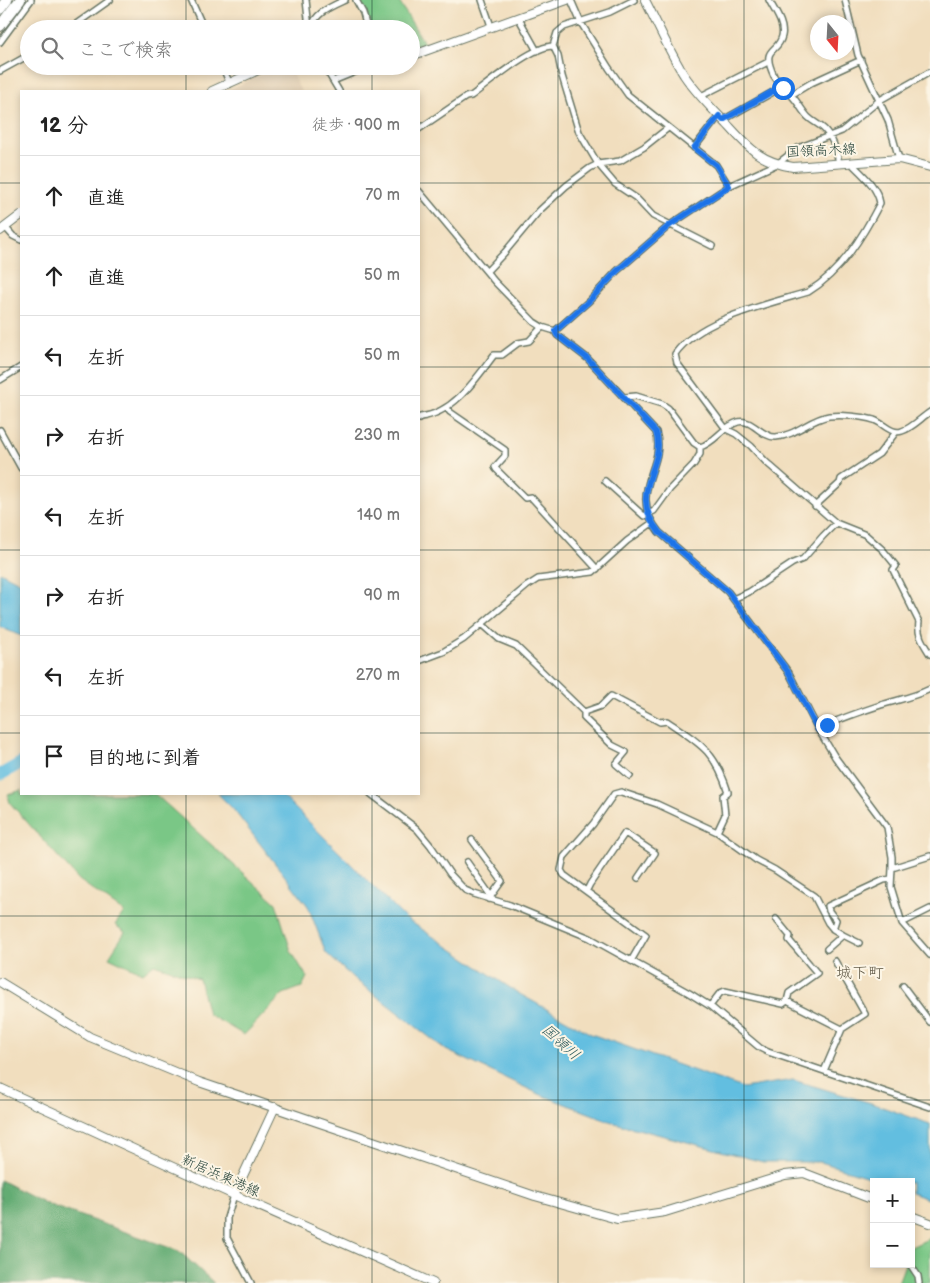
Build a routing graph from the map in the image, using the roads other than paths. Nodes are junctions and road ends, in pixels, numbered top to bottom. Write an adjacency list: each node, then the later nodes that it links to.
1 (8, 0): 16 (highway)
2 (20, 0): 24 (highway)
3 (31, 0): 26 (street)
4 (110, 0): 18 (street)
5 (191, 0): 19 (street)
6 (306, 0): 20 (street)
7 (345, 0): 21 (street)
8 (356, 0): 22 (street)
9 (482, 0): 25 (street)
10 (567, 0): 17 (main road)
11 (571, 0): 23 (street)
12 (634, 0): 23 (street)
13 (644, 0): 45 (main road, 国領高木線)
14 (769, 0): 32 (street)
15 (845, 0): 31 (street)
16 (0, 10)
17 (518, 17): 25 (main road); 28 (street)
18 (81, 20)
19 (200, 20)
20 (309, 20)
21 (315, 20)
22 (365, 20)
23 (581, 23): 27 (street); 49 (street)
24 (0, 26)
25 (491, 26): 29 (main road)
26 (0, 42)
27 (553, 46): 28 (street); 54 (street)
28 (537, 50): 48 (street)
29 (420, 53)
30 (20, 59): 33 (street)
31 (861, 60): 44 (street); 46 (street)
32 (768, 62): 41 (street); 45 (street)
33 (0, 71)
34 (930, 72): 46 (street)
35 (226, 75): 40 (street)
36 (248, 75): 40 (main road)
37 (329, 75): 39 (street)
38 (348, 75): 39 (street)
39 (333, 81): 43 (street)
40 (230, 84): 42 (main road)
41 (782, 86): 44 (street); 47 (street)
42 (215, 90)
43 (338, 90)
44 (791, 95): 50 (street)
45 (701, 96): 47 (main road, 国領高木線)
46 (880, 100): 50 (street); 52 (street)
47 (721, 118): 51 (street); 55 (main road, 国領高木線)
48 (420, 128)
49 (668, 128): 51 (street); 54 (street)
50 (829, 136): 55 (street); 56 (street)
51 (694, 148): 58 (street)
52 (898, 158): 53 (main road, 国領高木線); 57 (main road, 国領高木線)
53 (850, 162): 56 (main road, 国領高木線); 74 (street)
54 (598, 164): 61 (street); 65 (street)
55 (777, 164): 56 (main road, 国領高木線); 58 (street)
56 (839, 164)
57 (930, 167)
58 (729, 186): 61 (street)
59 (420, 192): 65 (street)
60 (20, 216): 62 (main road)
61 (670, 225): 64 (street); 67 (street)
62 (2, 227): 63 (street)
63 (20, 240)
64 (712, 246)
65 (487, 271): 66 (street)
66 (542, 327): 67 (street); 71 (street)
67 (555, 331): 70 (street)
68 (20, 368): 69 (street)
69 (0, 380)
70 (625, 397): 77 (street); 81 (street)
71 (447, 408): 73 (street); 84 (street)
72 (930, 412): 76 (street)
73 (420, 417)
74 (726, 429): 76 (street); 77 (street); 80 (street)
75 (0, 430): 78 (street)
76 (896, 432): 80 (street)
77 (700, 447): 81 (street)
78 (20, 466)
79 (605, 481): 81 (street)
80 (815, 506): 83 (street)
81 (649, 515): 82 (street)
82 (652, 523): 84 (street); 85 (street)
83 (836, 523): 85 (street); 87 (street)
84 (597, 569): 86 (street)
85 (733, 599): 91 (street)
86 (482, 624): 88 (street); 90 (street)
87 (930, 654)
88 (420, 661)
89 (929, 691): 91 (street)
90 (584, 712): 92 (street); 94 (street)
91 (818, 730): 98 (street)
92 (630, 776)
93 (372, 795): 102 (street)
94 (717, 832): 101 (street); 106 (street)
95 (472, 840): 102 (street)
96 (930, 856): 98 (street)
97 (467, 862): 102 (street)
98 (892, 868): 100 (street)
99 (638, 878): 101 (street)
100 (892, 879): 105 (street); 106 (street)
101 (587, 890): 111 (street)
102 (490, 897): 111 (street)
103 (930, 909): 105 (street)
104 (776, 919): 115 (street)
105 (902, 923): 110 (street)
106 (834, 929): 107 (street)
107 (843, 935): 108 (street); 109 (street)
108 (859, 943)
109 (827, 949)
110 (930, 955)
111 (631, 960): 116 (street)
112 (835, 961): 118 (street)
113 (0, 982): 121 (main road)
114 (904, 986): 117 (street)
115 (787, 1001): 116 (street); 118 (street)
116 (710, 1006): 119 (street)
117 (930, 1022)
118 (842, 1029): 119 (street)
119 (824, 1071): 122 (street)
120 (0, 1088): 123 (main road, 新居浜東港線)
121 (275, 1107): 123 (main road); 124 (main road)
122 (930, 1107)
123 (234, 1195): 128 (street); 129 (main road, 新居浜東港線)
124 (870, 1198)
125 (915, 1217): 126 (main road)
126 (930, 1223)
127 (913, 1268): 130 (street)
128 (251, 1283)
129 (433, 1283)
130 (919, 1283)

